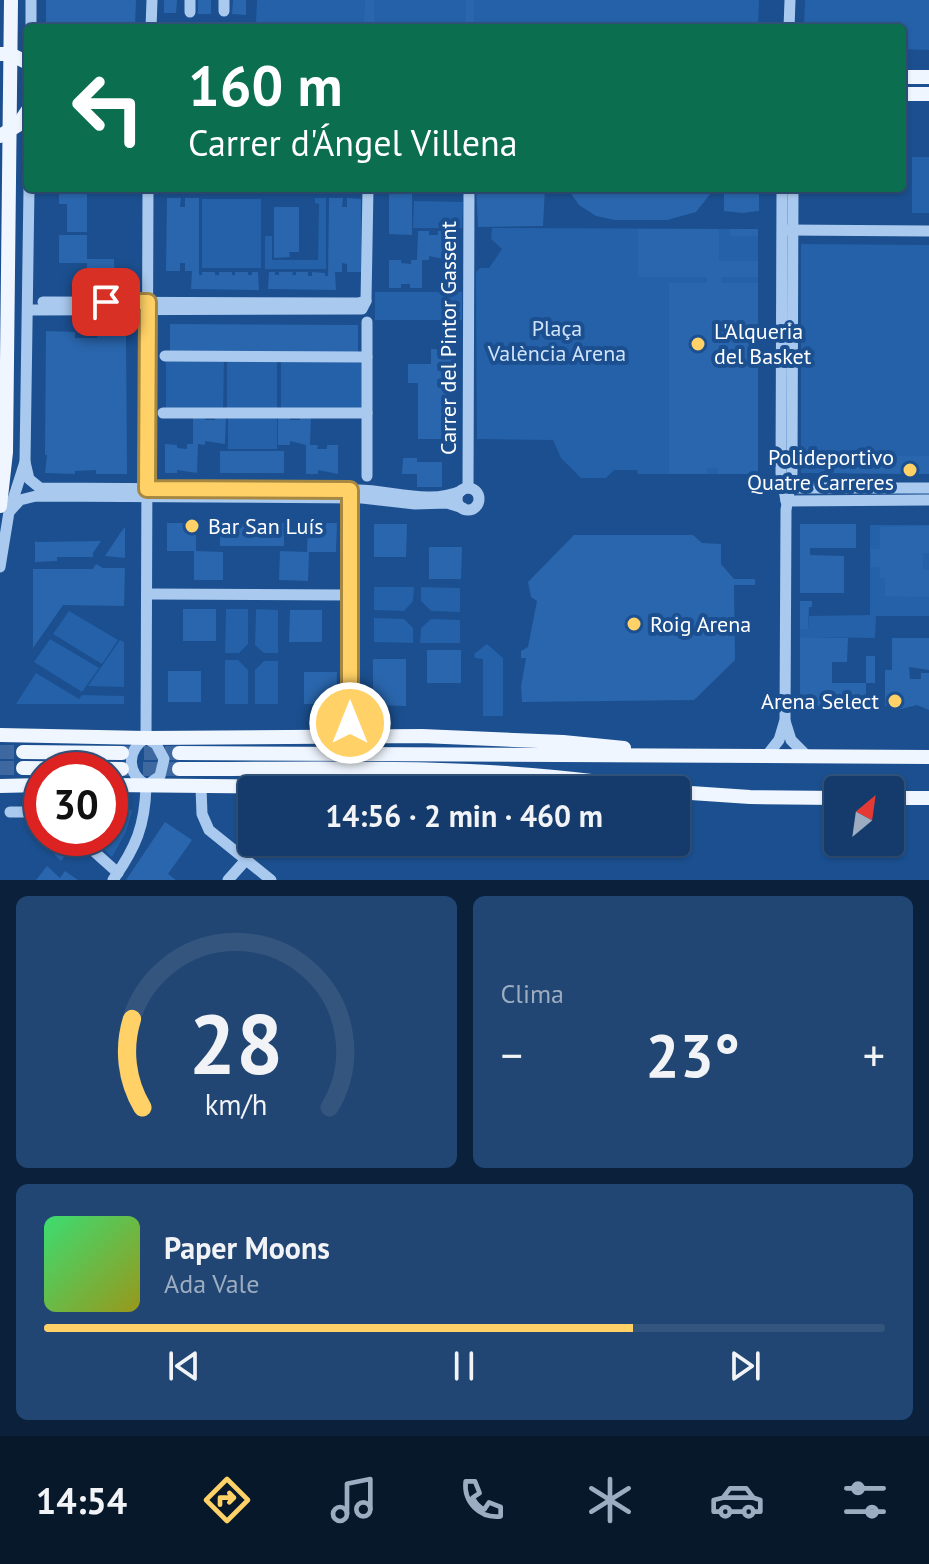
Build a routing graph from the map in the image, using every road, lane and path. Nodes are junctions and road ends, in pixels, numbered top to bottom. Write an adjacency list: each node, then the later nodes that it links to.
1 (11, 0): 8 (main road)
2 (31, 0): 5 (street)
3 (152, 0): 6 (street)
4 (790, 0): 7 (street)
5 (31, 24)
6 (151, 24)
7 (790, 24)
8 (5, 54): 9 (main road); 13 (main road)
9 (24, 61)
10 (916, 77): 11 (main road)
11 (916, 94)
12 (24, 118): 13 (main road)
13 (6, 133): 39 (main road)
14 (29, 192): 22 (street)
15 (148, 192): 23 (street)
16 (368, 192): 23 (street)
17 (469, 192): 33 (street, Carrer del Pintor Gassent)
18 (782, 192): 20 (street)
19 (792, 192): 20 (street)
20 (787, 230): 21 (street); 31 (street)
21 (929, 231)
22 (28, 306): 23 (street); 29 (street)
23 (148, 306): 34 (street)
24 (367, 322): 26 (street)
25 (165, 356): 26 (street)
26 (367, 357): 28 (street)
27 (163, 413): 28 (street)
28 (367, 413): 30 (street)
29 (25, 462): 34 (street); 39 (street)
30 (367, 476)
31 (787, 488): 32 (street); 37 (street)
32 (929, 488)
33 (464, 490): 35 (street); 38 (street); 38 (street)
34 (147, 494): 35 (street); 39 (street); 41 (street)
35 (350, 494): 38 (street); 42 (street)
36 (929, 500): 37 (street)
37 (786, 501): 43 (street)
38 (463, 508)
39 (4, 509): 40 (street)
40 (0, 567)
41 (147, 594): 42 (street); 46 (street)
42 (350, 595): 45 (street)
43 (785, 720): 48 (street); 50 (street)
44 (0, 735): 46 (main road)
45 (350, 736): 46 (main road); 49 (main road)
46 (146, 738): 57 (street); 57 (street)
47 (179, 753): 49 (main road)
48 (768, 754): 49 (main road); 50 (main road)
49 (656, 755)
50 (806, 755): 51 (main road)
51 (929, 757)
52 (179, 769): 53 (main road)
53 (551, 776)
54 (24, 785): 55 (main road)
55 (0, 786)
56 (128, 786): 57 (main road)
57 (146, 786): 58 (main road); 68 (street)
58 (201, 787): 59 (main road); 67 (street)
59 (238, 787)
60 (690, 793): 61 (main road)
61 (824, 798)
62 (904, 798): 63 (main road)
63 (929, 798)
64 (10, 812): 65 (street)
65 (24, 812)
66 (96, 856): 68 (street)
67 (245, 861): 69 (street); 70 (street)
68 (116, 877)
69 (228, 880)
70 (271, 880)

